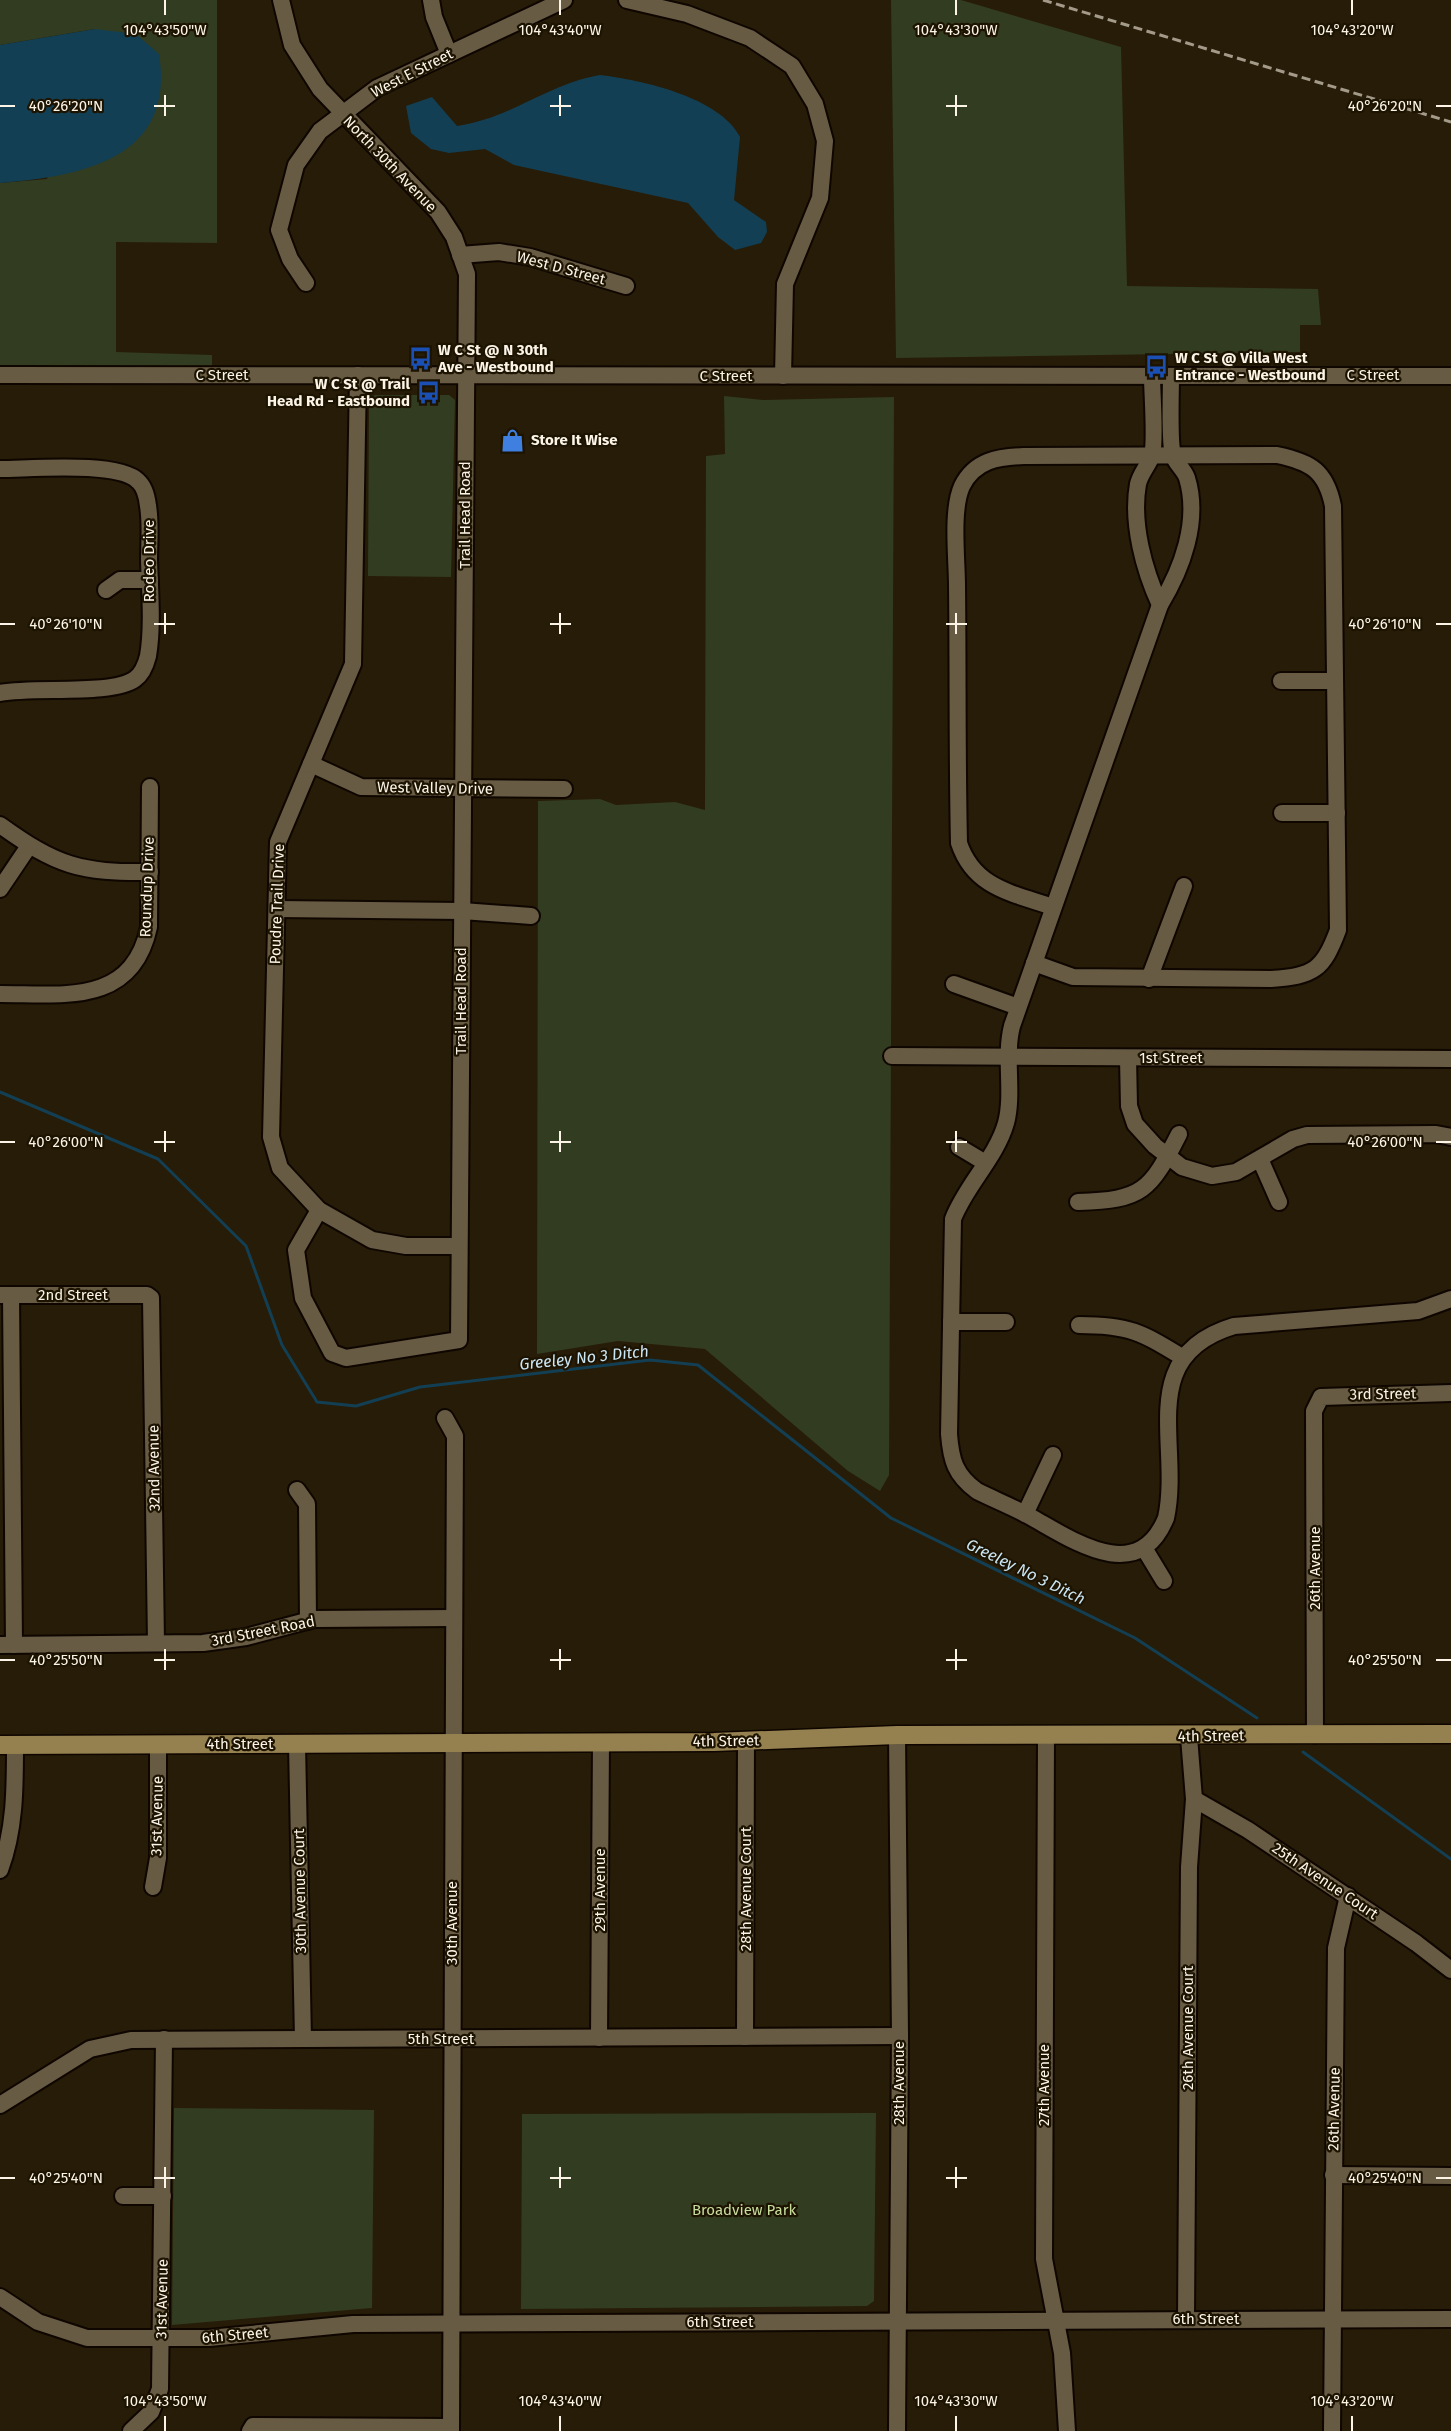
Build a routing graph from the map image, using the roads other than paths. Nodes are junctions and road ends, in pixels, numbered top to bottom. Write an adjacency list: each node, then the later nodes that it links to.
1 (281, 0): 6 (street, North 30th Avenue)
2 (431, 0): 5 (street)
3 (564, 0): 5 (street, West E Street)
4 (627, 0): 13 (street)
5 (449, 54): 6 (street, West E Street)
6 (343, 115): 7 (street, North 30th Avenue); 8 (street, West E Street)
7 (460, 255): 9 (street, West D Street); 12 (street, North 30th Avenue)
8 (306, 282)
9 (626, 286)
10 (0, 375): 11 (street, C Street)
11 (358, 375): 12 (street, C Street); 26 (street, Poudre Trail Drive)
12 (466, 375): 13 (street, C Street); 29 (street, Trail Head Road)
13 (783, 376): 14 (street, C Street)
14 (1152, 376): 15 (street, C Street); 18 (street)
15 (1171, 376): 16 (street, C Street); 17 (street)
16 (1451, 376)
17 (1173, 454): 18 (street); 22 (street); 24 (street)
18 (1152, 455): 22 (street); 37 (street)
19 (0, 469): 20 (street, Rodeo Drive)
20 (150, 580): 21 (street); 25 (street, Rodeo Drive)
21 (106, 590)
22 (1160, 605): 37 (street)
23 (1281, 681): 24 (street)
24 (1335, 681): 31 (street)
25 (0, 693)
26 (311, 764): 29 (street, West Valley Drive); 38 (street, Poudre Trail Drive)
27 (150, 787): 34 (street, Roundup Drive)
28 (564, 789): 29 (street, West Valley Drive)
29 (463, 790): 39 (street, Trail Head Road)
30 (1282, 813): 31 (street)
31 (1337, 813): 42 (street)
32 (0, 825): 33 (street)
33 (29, 846): 34 (street); 36 (street)
34 (150, 872): 44 (street, Roundup Drive)
35 (1184, 886): 42 (street)
36 (0, 889)
37 (1053, 908): 41 (street)
38 (277, 909): 39 (street); 58 (street, Poudre Trail Drive)
39 (462, 911): 40 (street); 59 (street, Trail Head Road)
40 (531, 915)
41 (1034, 963): 42 (street); 45 (street)
42 (1149, 979)
43 (954, 984): 45 (street)
44 (0, 994)
45 (1018, 1007): 47 (street)
46 (892, 1056): 47 (street, 1st Street)
47 (1008, 1058): 48 (street, 1st Street); 55 (street)
48 (1128, 1058): 49 (street, 1st Street); 53 (street)
49 (1451, 1059)
50 (1179, 1134): 53 (street)
51 (1451, 1137): 54 (street)
52 (959, 1147): 55 (street)
53 (1168, 1156): 54 (street); 56 (street)
54 (1260, 1160): 57 (street)
55 (984, 1162): 63 (street)
56 (1078, 1202)
57 (1279, 1202)
58 (319, 1210): 59 (street, Poudre Trail Drive); 59 (street, Trail Head Road)
59 (459, 1246)
60 (5, 1295): 61 (street, 2nd Street); 78 (street)
61 (147, 1295): 77 (street, 32nd Avenue)
62 (1451, 1299): 66 (street)
63 (951, 1322): 64 (street); 72 (street)
64 (1006, 1322)
65 (1079, 1324): 66 (street)
66 (1182, 1357): 73 (street)
67 (1451, 1394): 68 (street, 3rd Street)
68 (1319, 1402): 81 (street, 26th Avenue)
69 (445, 1418): 75 (street, 30th Avenue)
70 (1053, 1455): 72 (street)
71 (297, 1490): 76 (street)
72 (1025, 1514): 73 (street)
73 (1144, 1548): 74 (street)
74 (1164, 1581)
75 (454, 1618): 76 (street, 3rd Street Road); 86 (street, 30th Avenue)
76 (308, 1621): 77 (street, 3rd Street Road)
77 (156, 1643): 78 (street, 3rd Street Road)
78 (7, 1645)
79 (1451, 1734): 81 (main road, 4th Street)
80 (897, 1735): 82 (main road, 4th Street); 84 (main road, 4th Street); 95 (street, 28th Avenue)
81 (1315, 1735): 83 (main road, 4th Street)
82 (1046, 1737): 83 (main road, 4th Street); 110 (street, 27th Avenue)
83 (1189, 1737): 90 (street, 26th Avenue Court)
84 (746, 1741): 85 (main road, 4th Street); 96 (street, 28th Avenue Court)
85 (601, 1742): 86 (main road, 4th Street); 97 (street, 29th Avenue)
86 (453, 1743): 88 (main road, 4th Street); 100 (street, 30th Avenue)
87 (158, 1744): 88 (main road, 4th Street); 89 (main road, 4th Street); 92 (street, 31st Avenue)
88 (297, 1744): 99 (street, 30th Avenue Court)
89 (8, 1745): 91 (street)
90 (1194, 1799): 93 (street, 25th Avenue Court); 107 (street, 26th Avenue Court)
91 (0, 1870)
92 (153, 1887)
93 (1347, 1896): 94 (street, 25th Avenue Court); 102 (street, 26th Avenue)
94 (1451, 1970)
95 (900, 2036): 96 (street, 5th Street); 111 (street, 28th Avenue)
96 (745, 2037): 97 (street, 5th Street)
97 (599, 2038): 100 (street, 5th Street)
98 (164, 2039): 99 (street, 5th Street); 101 (street, 5th Street); 105 (street, 31st Avenue)
99 (303, 2039): 100 (street, 5th Street)
100 (452, 2039): 112 (street, 30th Avenue)
101 (0, 2105)
102 (1333, 2175): 103 (street); 108 (street, 26th Avenue)
103 (1451, 2176)
104 (123, 2196): 105 (street)
105 (163, 2196): 113 (street, 31st Avenue)
106 (0, 2298): 113 (street, 6th Street)
107 (1186, 2319): 108 (street, 6th Street); 110 (street, 6th Street)
108 (1334, 2319): 109 (street, 6th Street); 119 (street, 26th Avenue)
109 (1451, 2319)
110 (1055, 2320): 111 (street, 6th Street); 118 (street, 27th Avenue)
111 (897, 2321): 112 (street, 6th Street); 117 (street, 28th Avenue)
112 (451, 2324): 113 (street, 6th Street); 114 (street, 30th Avenue)
113 (161, 2339): 115 (street, 31st Avenue)
114 (450, 2429): 116 (street)
115 (131, 2431)
116 (250, 2431)
117 (897, 2431)
118 (1068, 2431)
119 (1332, 2431)

